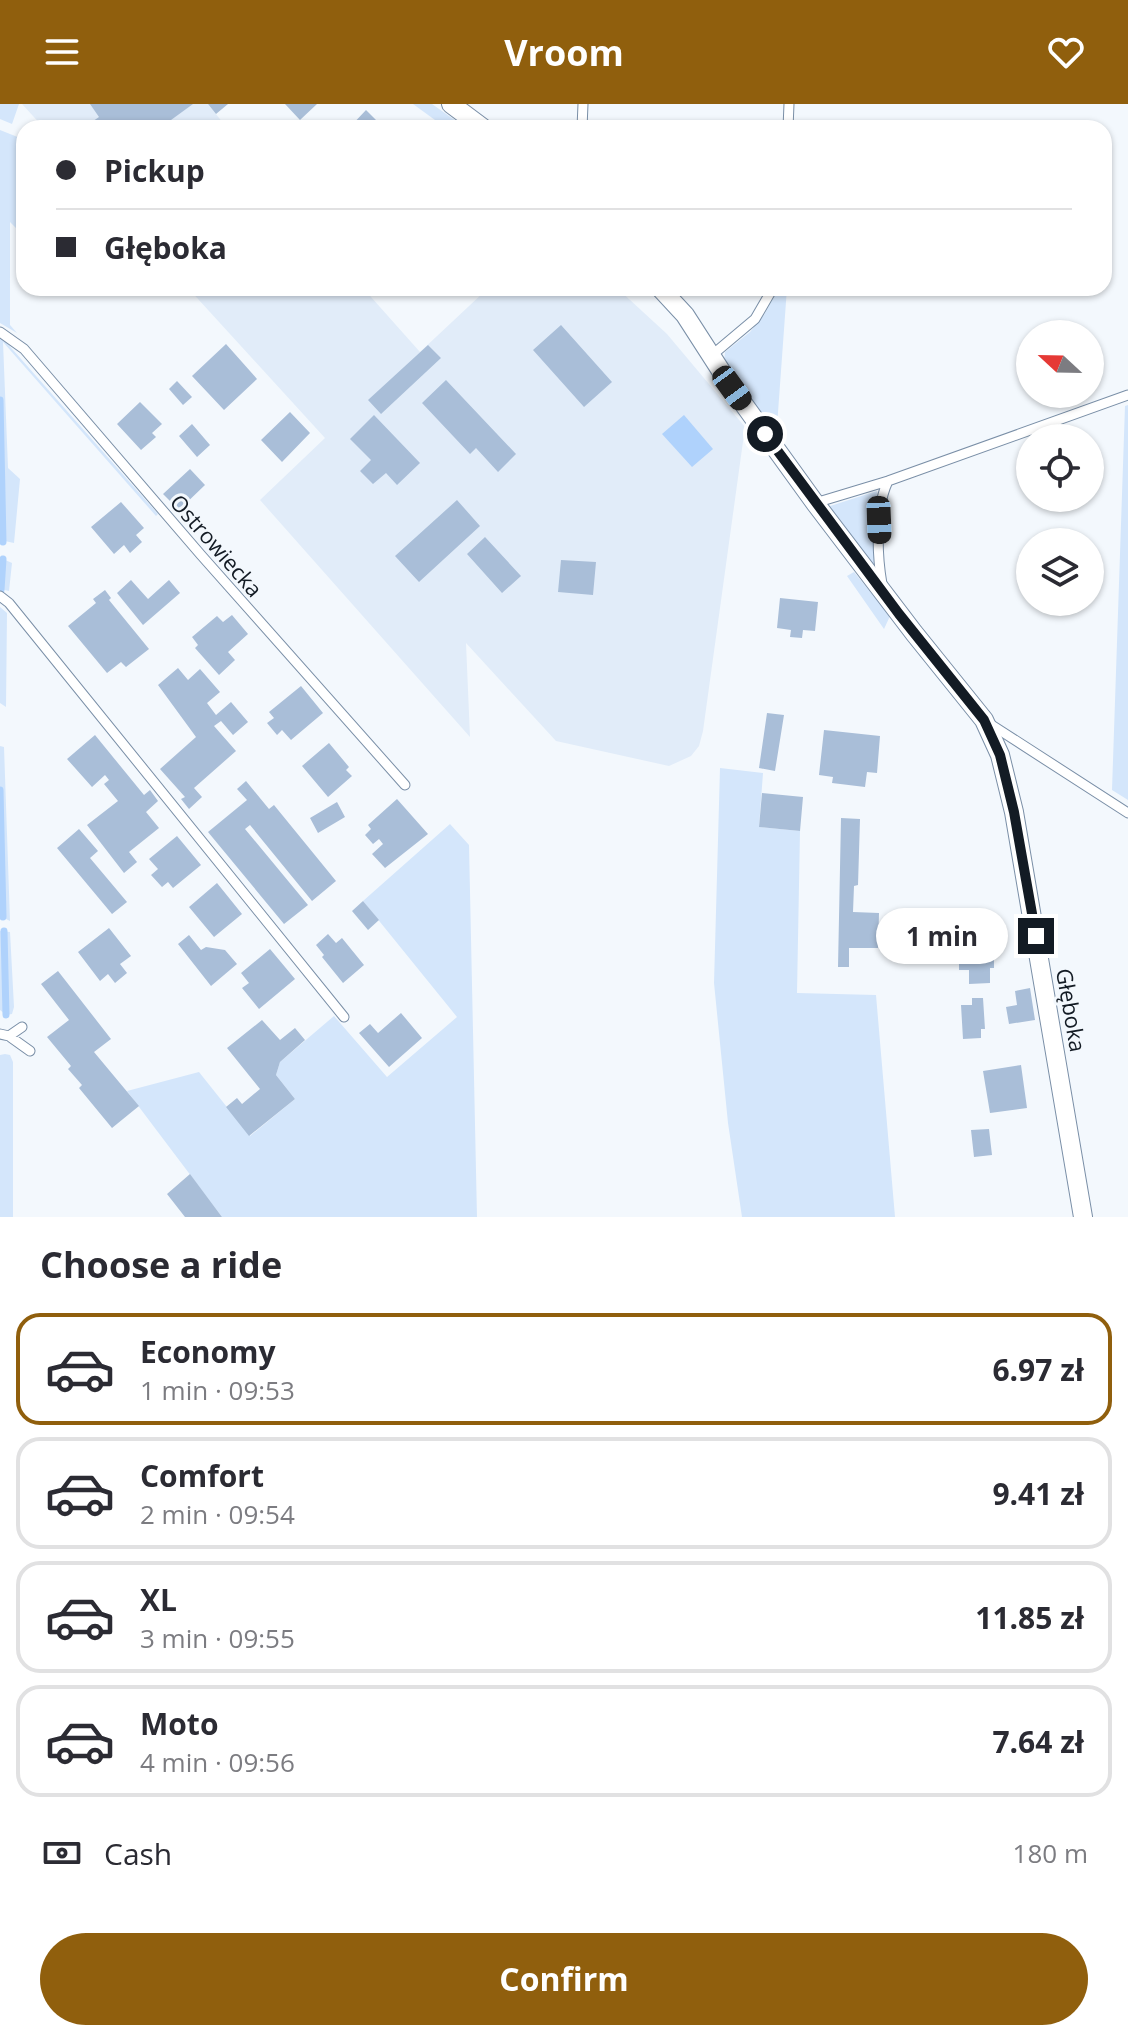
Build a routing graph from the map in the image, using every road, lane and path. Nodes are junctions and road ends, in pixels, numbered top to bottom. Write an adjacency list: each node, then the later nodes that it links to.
1 (451, 104): 2 (street)
2 (472, 120)
3 (667, 296): 6 (street)
4 (768, 296): 6 (lane)
5 (0, 332): 13 (lane, Ostrowiecka)
6 (711, 356): 9 (street, Głęboka)
7 (1128, 395): 8 (lane)
8 (888, 481): 9 (lane); 10 (lane)
9 (815, 503): 10 (street, Głęboka)
10 (884, 595): 12 (street, Głęboka)
11 (0, 596): 15 (lane)
12 (984, 720): 14 (lane); 19 (street, Głęboka)
13 (405, 785)
14 (1128, 813)
15 (344, 1017)
16 (22, 1027): 17 (lane)
17 (4, 1035): 18 (lane)
18 (30, 1051)
19 (1083, 1217)

